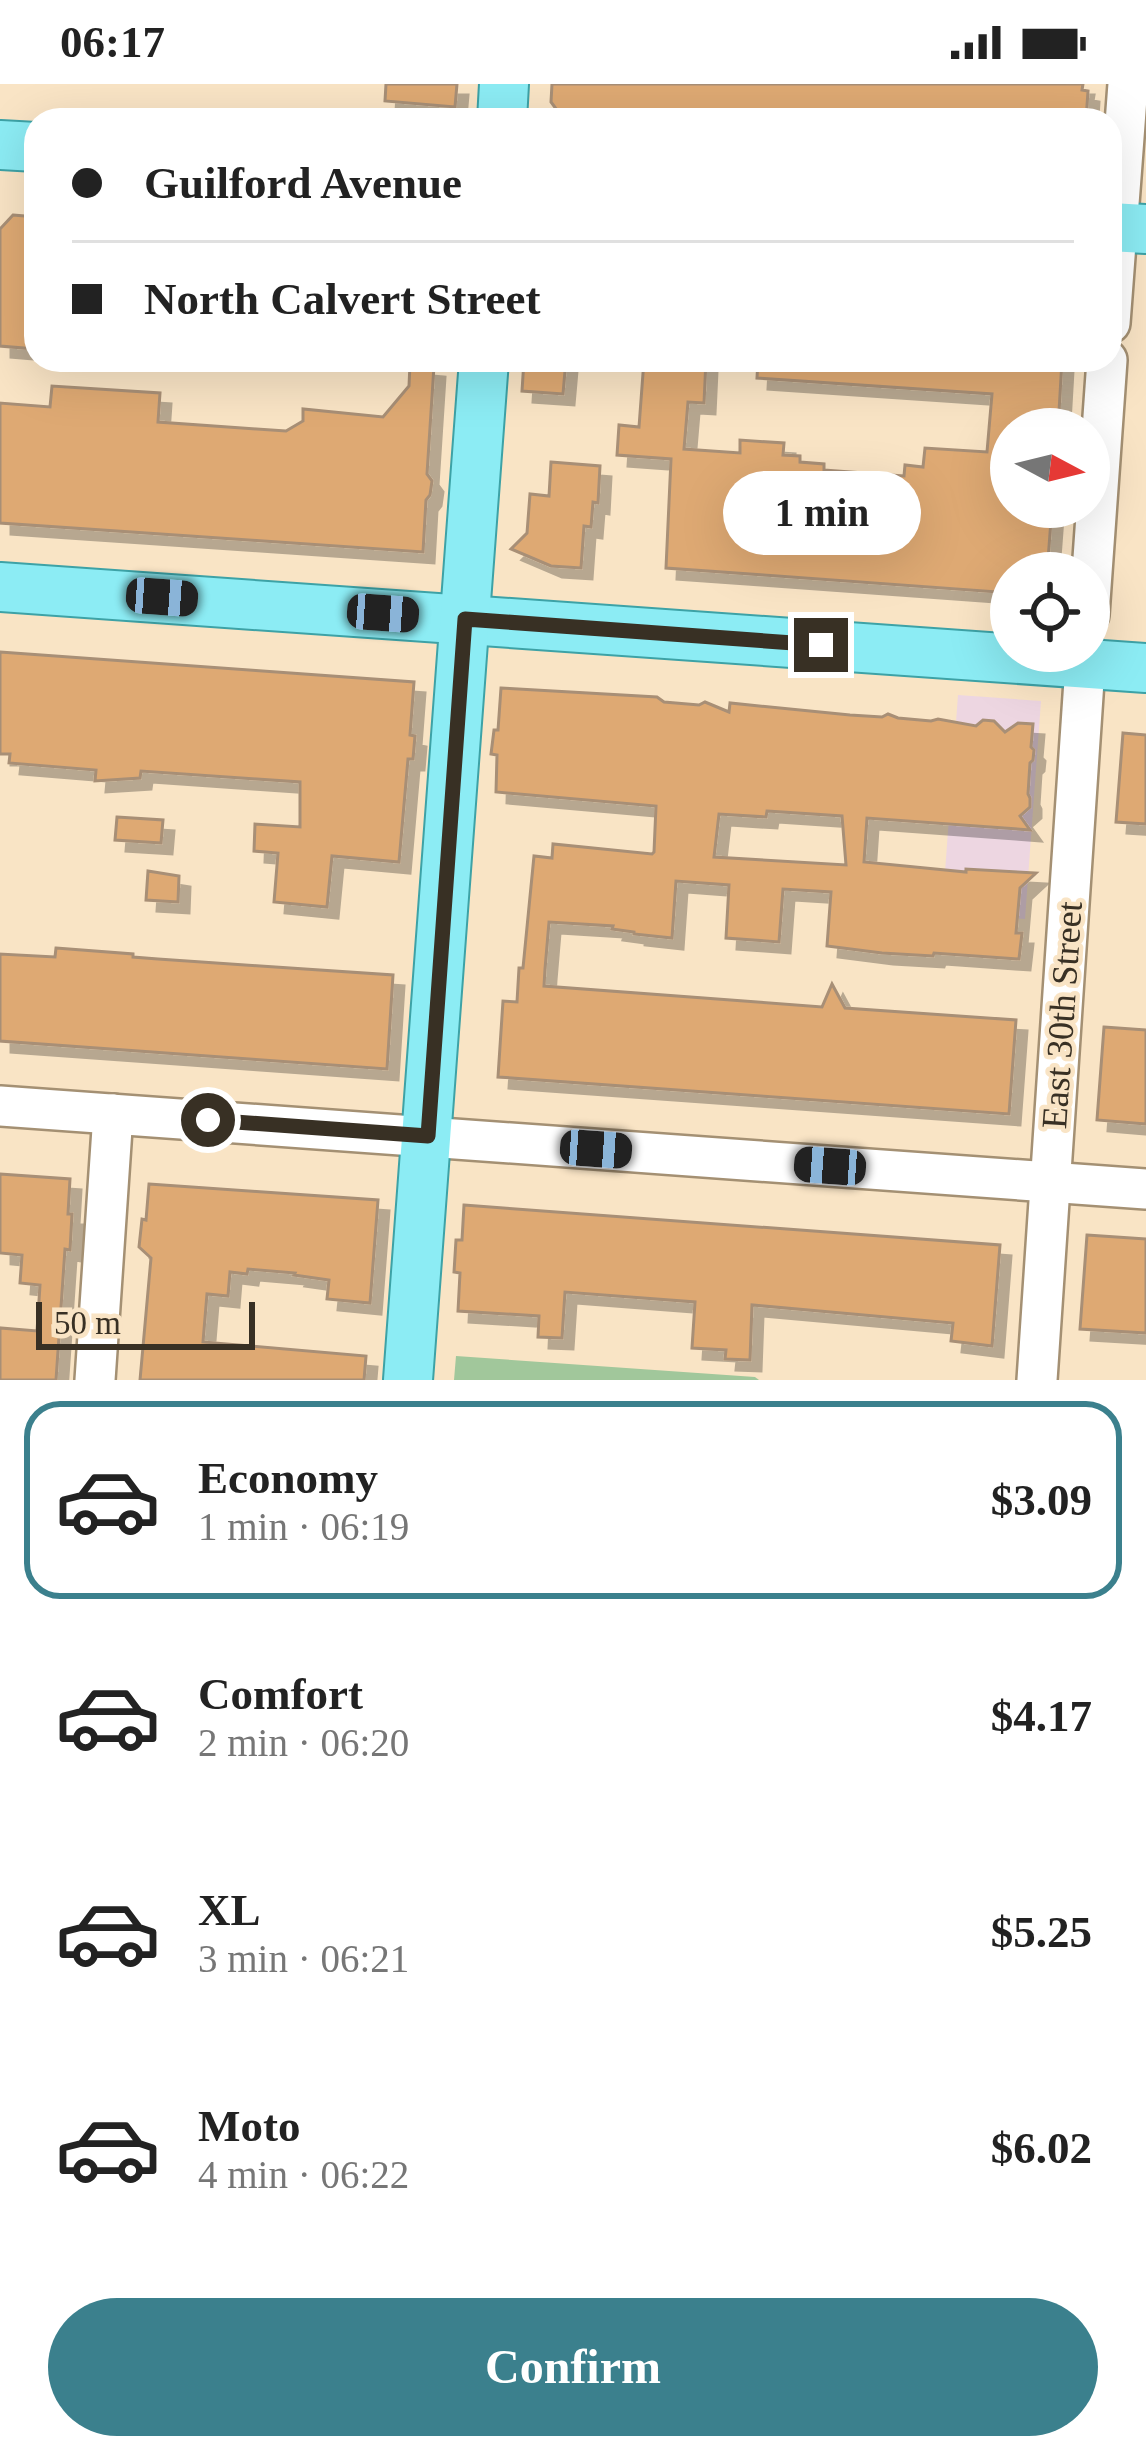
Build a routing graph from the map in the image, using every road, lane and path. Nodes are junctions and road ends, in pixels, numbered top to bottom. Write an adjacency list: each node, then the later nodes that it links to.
1 (1128, 84): 2 (street)
2 (1124, 228)
3 (483, 372): 7 (main road)
4 (1106, 372): 5 (street)
5 (1093, 552)
6 (0, 587): 7 (main road)
7 (465, 619): 8 (main road); 14 (main road)
8 (990, 651)
9 (1110, 661): 10 (main road)
10 (1146, 668)
11 (1085, 672): 15 (street, East 30th Street)
12 (0, 1106): 13 (street)
13 (113, 1114): 14 (street); 17 (street)
14 (428, 1136): 15 (street); 18 (main road)
15 (1049, 1182): 16 (street); 19 (street, East 30th Street)
16 (1146, 1189)
17 (95, 1380)
18 (408, 1380)
19 (1036, 1380)

